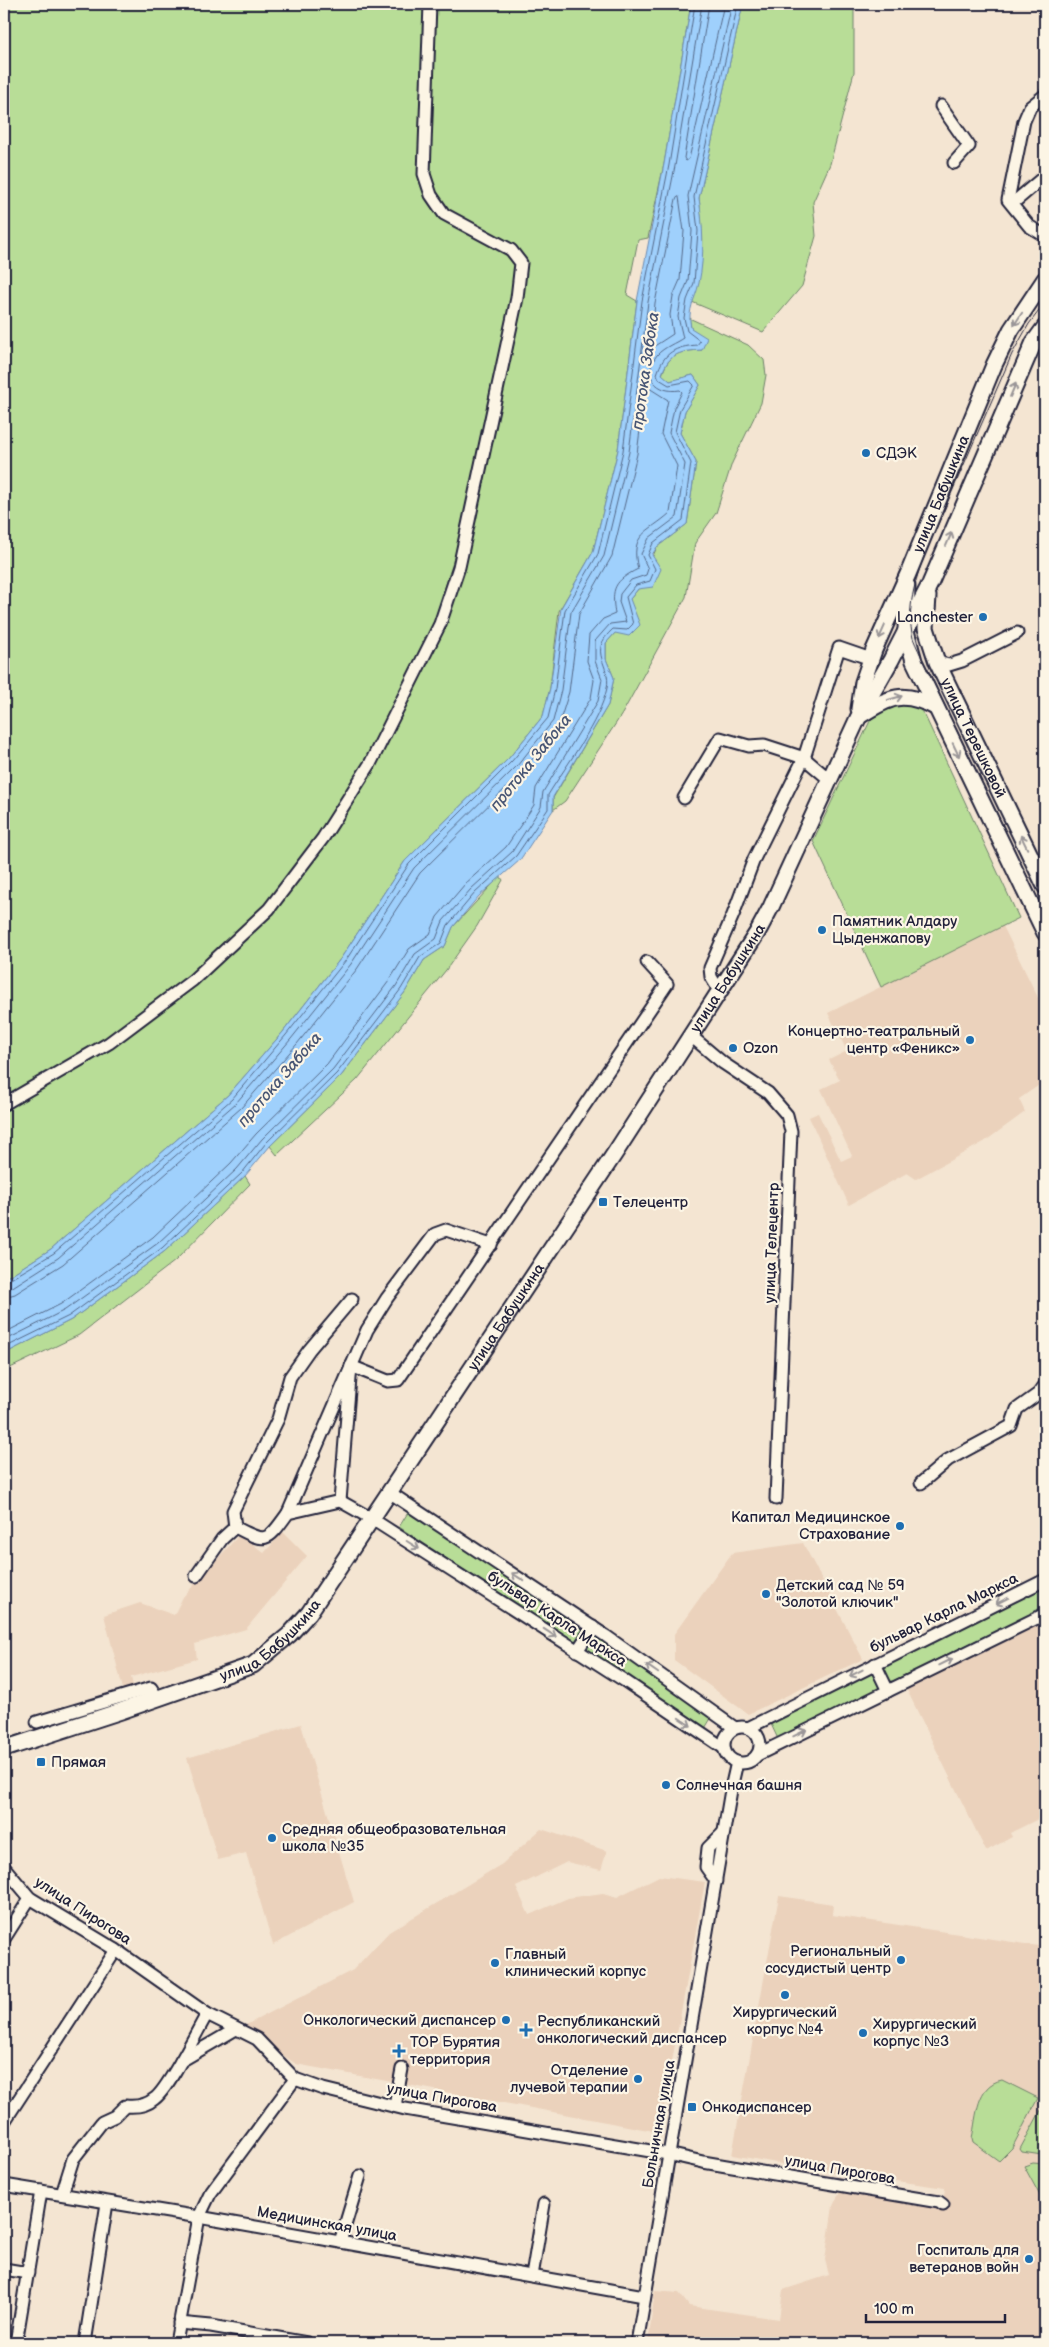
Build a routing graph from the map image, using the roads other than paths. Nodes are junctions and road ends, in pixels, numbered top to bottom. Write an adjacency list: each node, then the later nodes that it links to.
1 (430, 4): 28 (street)
2 (1045, 96): 6 (street)
3 (941, 106): 4 (street)
4 (954, 163)
5 (1045, 176): 6 (street)
6 (1012, 204): 7 (street)
7 (1045, 236)
8 (1045, 279): 10 (main road, улица Бабушкина, one-way to 10)
9 (1045, 327): 11 (main road, улица Бабушкина, one-way to 9)
10 (908, 574): 12 (main road, улица Терешковой); 14 (main road, улица Бабушкина, one-way to 14)
11 (930, 584): 12 (main road, улица Бабушкина); 17 (main road, улица Терешковой)
12 (906, 631): 15 (main road, улица Бабушкина); 16 (main road, улица Терешковой)
13 (1017, 633): 17 (street)
14 (871, 659): 15 (main road); 19 (main road, улица Бабушкина); 20 (street)
15 (891, 660): 16 (main road); 19 (main road, улица Бабушкина)
16 (914, 661): 17 (main road); 18 (main road, улица Терешковой)
17 (939, 664): 23 (main road, улица Терешковой, one-way to 17)
18 (935, 707): 19 (main road, one-way to 18); 24 (main road, улица Терешковой, one-way to 24)
19 (858, 718): 21 (main road, улица Бабушкина)
20 (804, 758): 21 (street); 22 (street); 26 (street)
21 (830, 780): 26 (main road, улица Бабушкина)
22 (684, 798)
23 (1045, 886)
24 (1043, 923)
25 (647, 962): 29 (street)
26 (719, 990): 27 (main road, улица Бабушкина)
27 (691, 1036): 34 (main road, улица Бабушкина); 35 (street, улица Телецентр)
28 (4, 1104)
29 (491, 1245): 31 (street); 31 (street)
30 (352, 1299): 39 (street)
31 (351, 1366): 36 (street); 37 (street)
32 (1045, 1385): 33 (street)
33 (921, 1483)
34 (389, 1492): 38 (main road, улица Бабушкина); 43 (street, бульвар Карла Маркса, one-way to 34)
35 (776, 1499)
36 (340, 1501): 37 (street); 38 (street, бульвар Карла Маркса)
37 (288, 1513): 39 (street)
38 (372, 1519): 44 (street, бульвар Карла Маркса, one-way to 44); 47 (main road, улица Бабушкина)
39 (235, 1527): 40 (street)
40 (196, 1576)
41 (1045, 1580): 45 (street, бульвар Карла Маркса, one-way to 45)
42 (1045, 1614): 46 (street, one-way to 42)
43 (593, 1628): 44 (street); 49 (street, бульвар Карла Маркса, one-way to 43)
44 (577, 1651): 51 (street, бульвар Карла Маркса, one-way to 51)
45 (875, 1664): 46 (street); 50 (street, бульвар Карла Маркса, one-way to 50)
46 (888, 1691): 53 (street, one-way to 46)
47 (158, 1699): 48 (street); 52 (main road, улица Бабушкина)
48 (37, 1722)
49 (735, 1728): 50 (street); 51 (street)
50 (748, 1728): 53 (street)
51 (724, 1748): 54 (street)
52 (4, 1749)
53 (756, 1755): 54 (street)
54 (737, 1762): 66 (street, Больничная улица)
55 (4, 1866): 56 (street, улица Пирогова)
56 (30, 1898): 57 (street); 58 (street, улица Пирогова)
57 (4, 1939)
58 (116, 1950): 59 (street, улица Пирогова); 65 (street)
59 (207, 2014): 60 (street, улица Пирогова); 61 (street)
60 (236, 2029): 61 (street); 63 (street, улица Пирогова)
61 (179, 2062): 70 (street)
62 (402, 2069): 64 (street)
63 (295, 2078): 64 (street, улица Пирогова); 74 (street)
64 (395, 2106): 66 (street, улица Пирогова)
65 (4, 2122)
66 (668, 2154): 73 (street, улица Пирогова); 79 (street, Больничная улица)
67 (360, 2176): 75 (street)
68 (4, 2185): 69 (street, Медицинская улица)
69 (41, 2191): 70 (street, Медицинская улица); 77 (street)
70 (62, 2194): 71 (street, Медицинская улица)
71 (107, 2203): 74 (street, Медицинская улица); 82 (street)
72 (544, 2204): 78 (street)
73 (942, 2205)
74 (200, 2217): 75 (street, Медицинская улица); 80 (street)
75 (340, 2242): 78 (street, Медицинская улица)
76 (4, 2269): 77 (street)
77 (28, 2273): 81 (street)
78 (532, 2276): 79 (street, Медицинская улица)
79 (644, 2296): 85 (street, Больничная улица)
80 (179, 2323): 83 (street); 84 (street)
81 (16, 2343)
82 (85, 2343)
83 (176, 2343)
84 (307, 2343)
85 (637, 2343)

